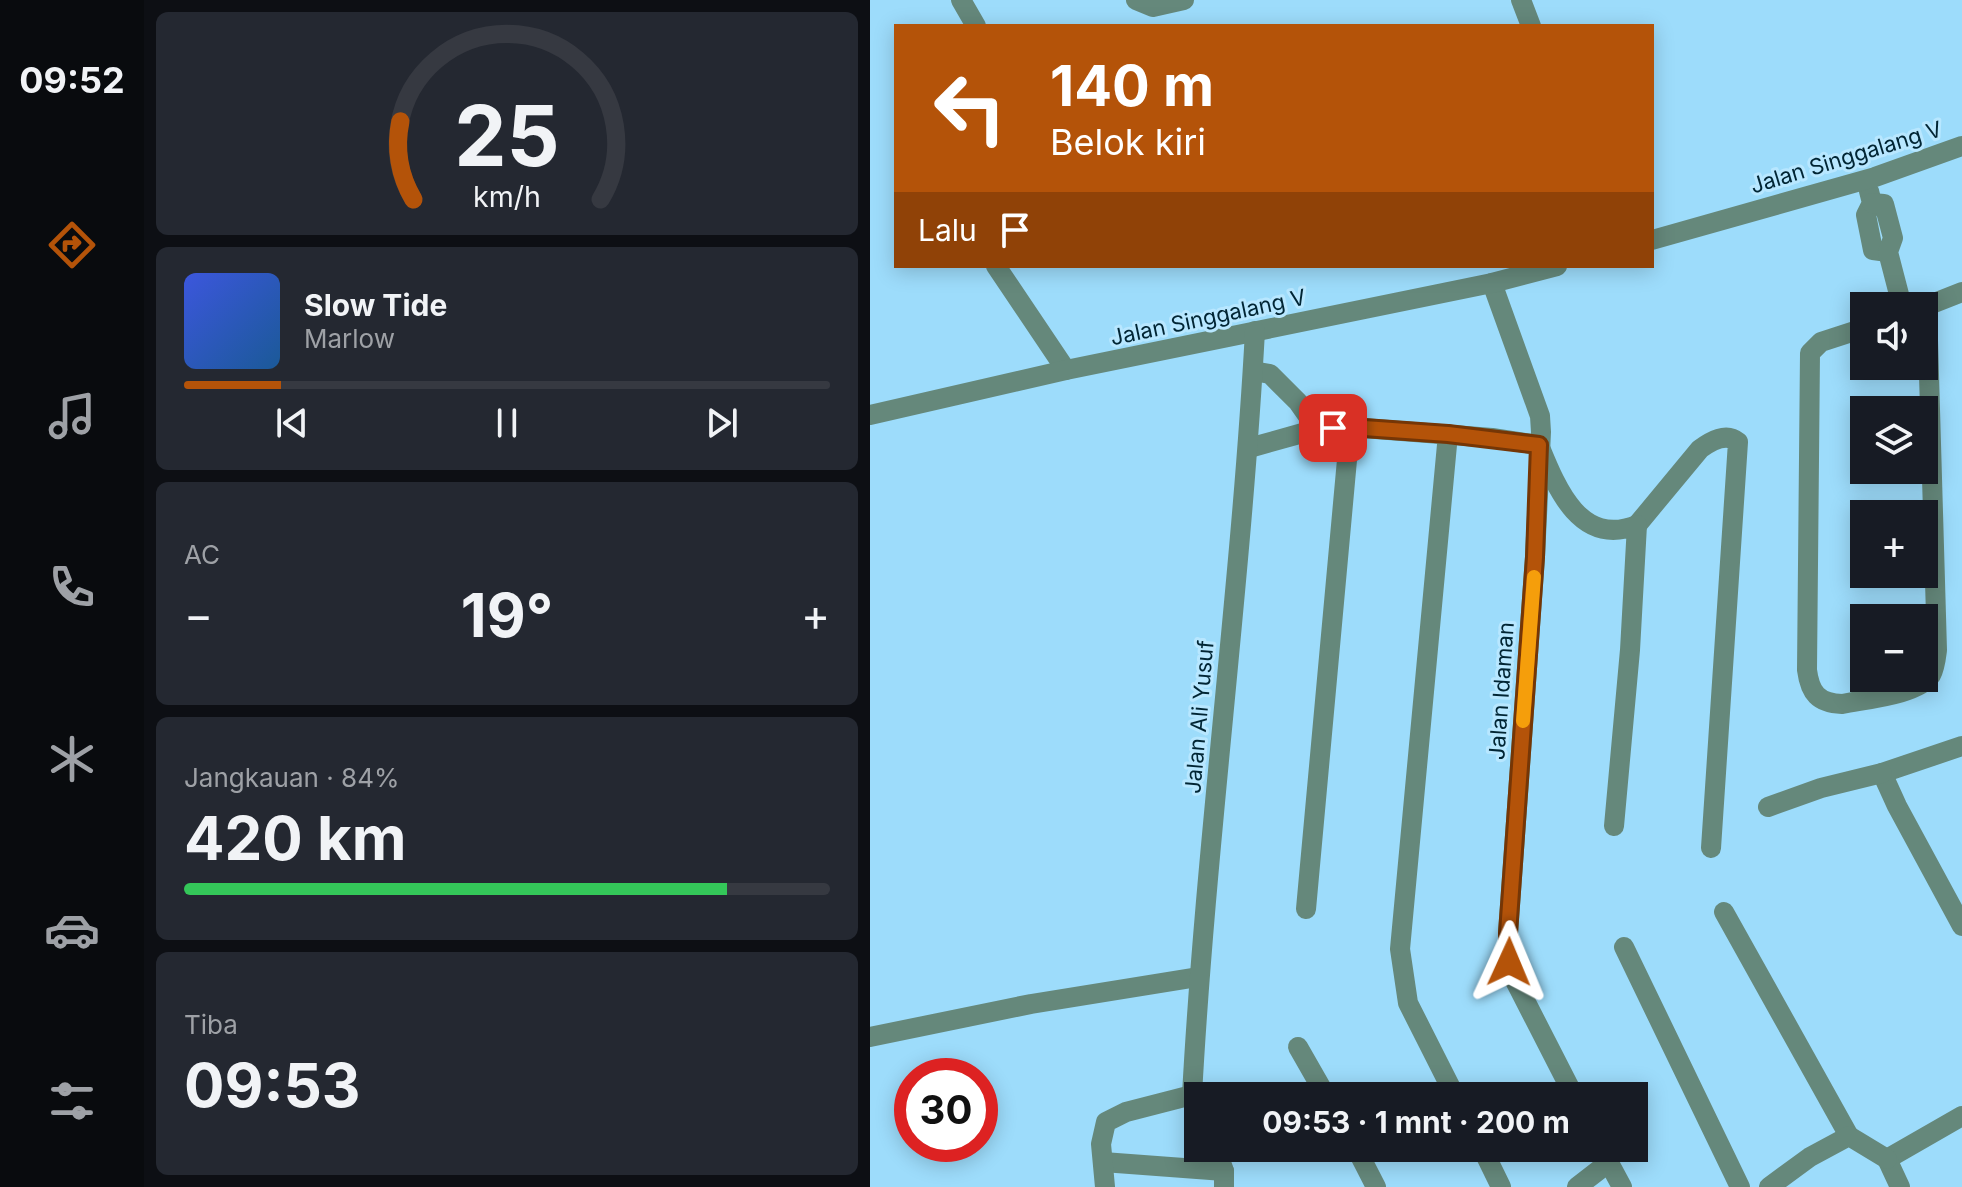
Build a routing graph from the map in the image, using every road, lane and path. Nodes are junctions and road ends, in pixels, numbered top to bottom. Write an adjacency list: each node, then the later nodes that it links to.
1 (961, 0): 5 (street)
2 (1136, 0): 3 (street)
3 (1184, 0)
4 (1521, 0): 6 (street)
5 (975, 24)
6 (1530, 24)
7 (1962, 146): 8 (street, Jalan Singgalang V)
8 (1866, 179): 9 (street, Jalan Singgalang V); 13 (street)
9 (1654, 239)
10 (997, 268): 18 (street)
11 (1549, 268): 12 (street, Jalan Singgalang V)
12 (1492, 283): 16 (street, Jalan Singgalang V); 25 (street, Jalan Idaman)
13 (1898, 292)
14 (1962, 292): 15 (street)
15 (1938, 302)
16 (1255, 331): 18 (street, Jalan Singgalang V); 19 (street, Jalan Ali Yusuf)
17 (1850, 333): 20 (street)
18 (1066, 370): 21 (street, Jalan Singgalang V)
19 (1253, 371): 23 (street); 26 (street, Jalan Ali Yusuf)
20 (1928, 380)
21 (870, 415)
22 (1350, 427): 23 (street); 24 (street); 33 (street)
23 (1317, 429): 26 (street)
24 (1448, 434): 25 (street); 42 (street)
25 (1539, 445): 27 (street); 43 (street, Jalan Idaman)
26 (1249, 448): 37 (street, Jalan Ali Yusuf)
27 (1637, 525): 31 (street); 32 (street)
28 (1962, 746): 29 (street)
29 (1882, 773): 30 (street); 35 (street)
30 (1768, 807)
31 (1614, 826)
32 (1711, 848)
33 (1306, 909)
34 (1724, 912): 46 (street)
35 (1960, 918)
36 (1624, 947): 60 (street)
37 (1198, 977): 38 (street); 40 (street, Jalan Ali Yusuf)
38 (870, 1037)
39 (1298, 1047): 41 (street)
40 (1195, 1082)
41 (1318, 1082)
42 (1448, 1082)
43 (1567, 1082)
44 (1184, 1102): 48 (street)
45 (1962, 1116): 47 (street)
46 (1849, 1136): 47 (street); 61 (street)
47 (1887, 1159): 62 (street)
48 (1103, 1162): 54 (street); 55 (street)
49 (1221, 1162): 54 (street)
50 (1363, 1162): 56 (street)
51 (1489, 1162): 57 (street)
52 (1598, 1162): 58 (street)
53 (1608, 1162): 59 (street)
54 (1228, 1182)
55 (1105, 1187)
56 (1376, 1187)
57 (1501, 1187)
58 (1577, 1187)
59 (1622, 1187)
60 (1740, 1187)
61 (1769, 1187)
62 (1900, 1187)

